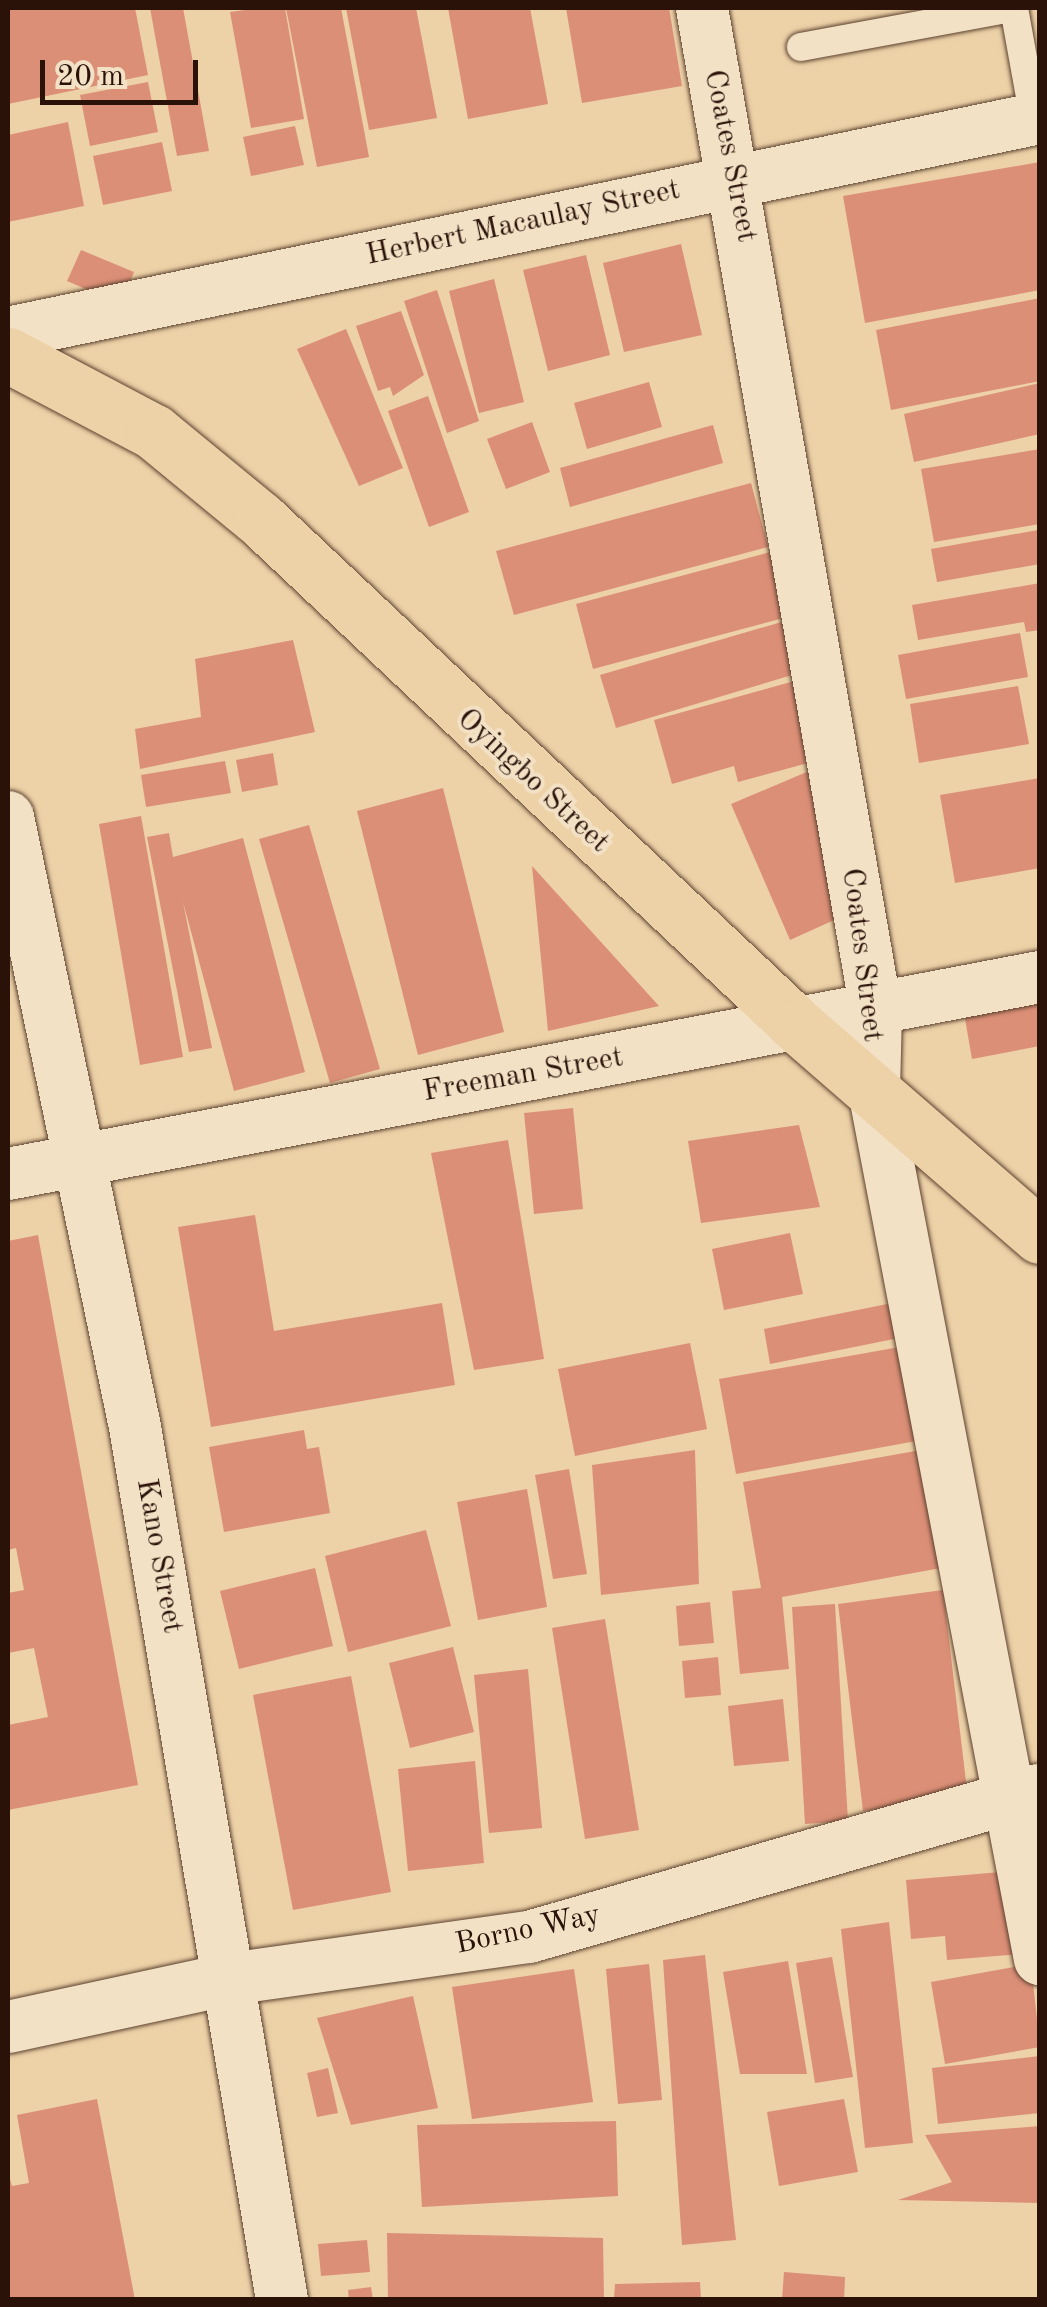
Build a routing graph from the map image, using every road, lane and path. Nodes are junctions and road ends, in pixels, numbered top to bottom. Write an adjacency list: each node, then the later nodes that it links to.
1 (702, 8): 5 (street, Coates Street)
2 (1013, 8): 3 (lane); 4 (lane)
3 (802, 47)
4 (1037, 118): 5 (street, Herbert Macaulay Street)
5 (736, 179): 6 (street, Herbert Macaulay Street); 10 (street, Coates Street)
6 (8, 333)
7 (8, 356): 11 (highway, Oyingbo Street)
8 (8, 817): 13 (street, Kano Street)
9 (1040, 977): 10 (street, Freeman Street)
10 (876, 1010): 11 (street, Freeman Street); 12 (street, Coates Street)
11 (798, 1026): 12 (highway, Oyingbo Street); 13 (street, Freeman Street)
12 (874, 1090): 15 (highway, Oyingbo Street); 16 (street, Coates Street)
13 (80, 1161): 14 (street, Freeman Street); 18 (street, Kano Street)
14 (8, 1174)
15 (1040, 1236)
16 (1022, 1793): 17 (street, Coates Street); 18 (street, Borno Way)
17 (1040, 1959)
18 (230, 1979): 19 (street, Borno Way); 20 (street, Kano Street)
19 (8, 2027)
20 (282, 2300)

